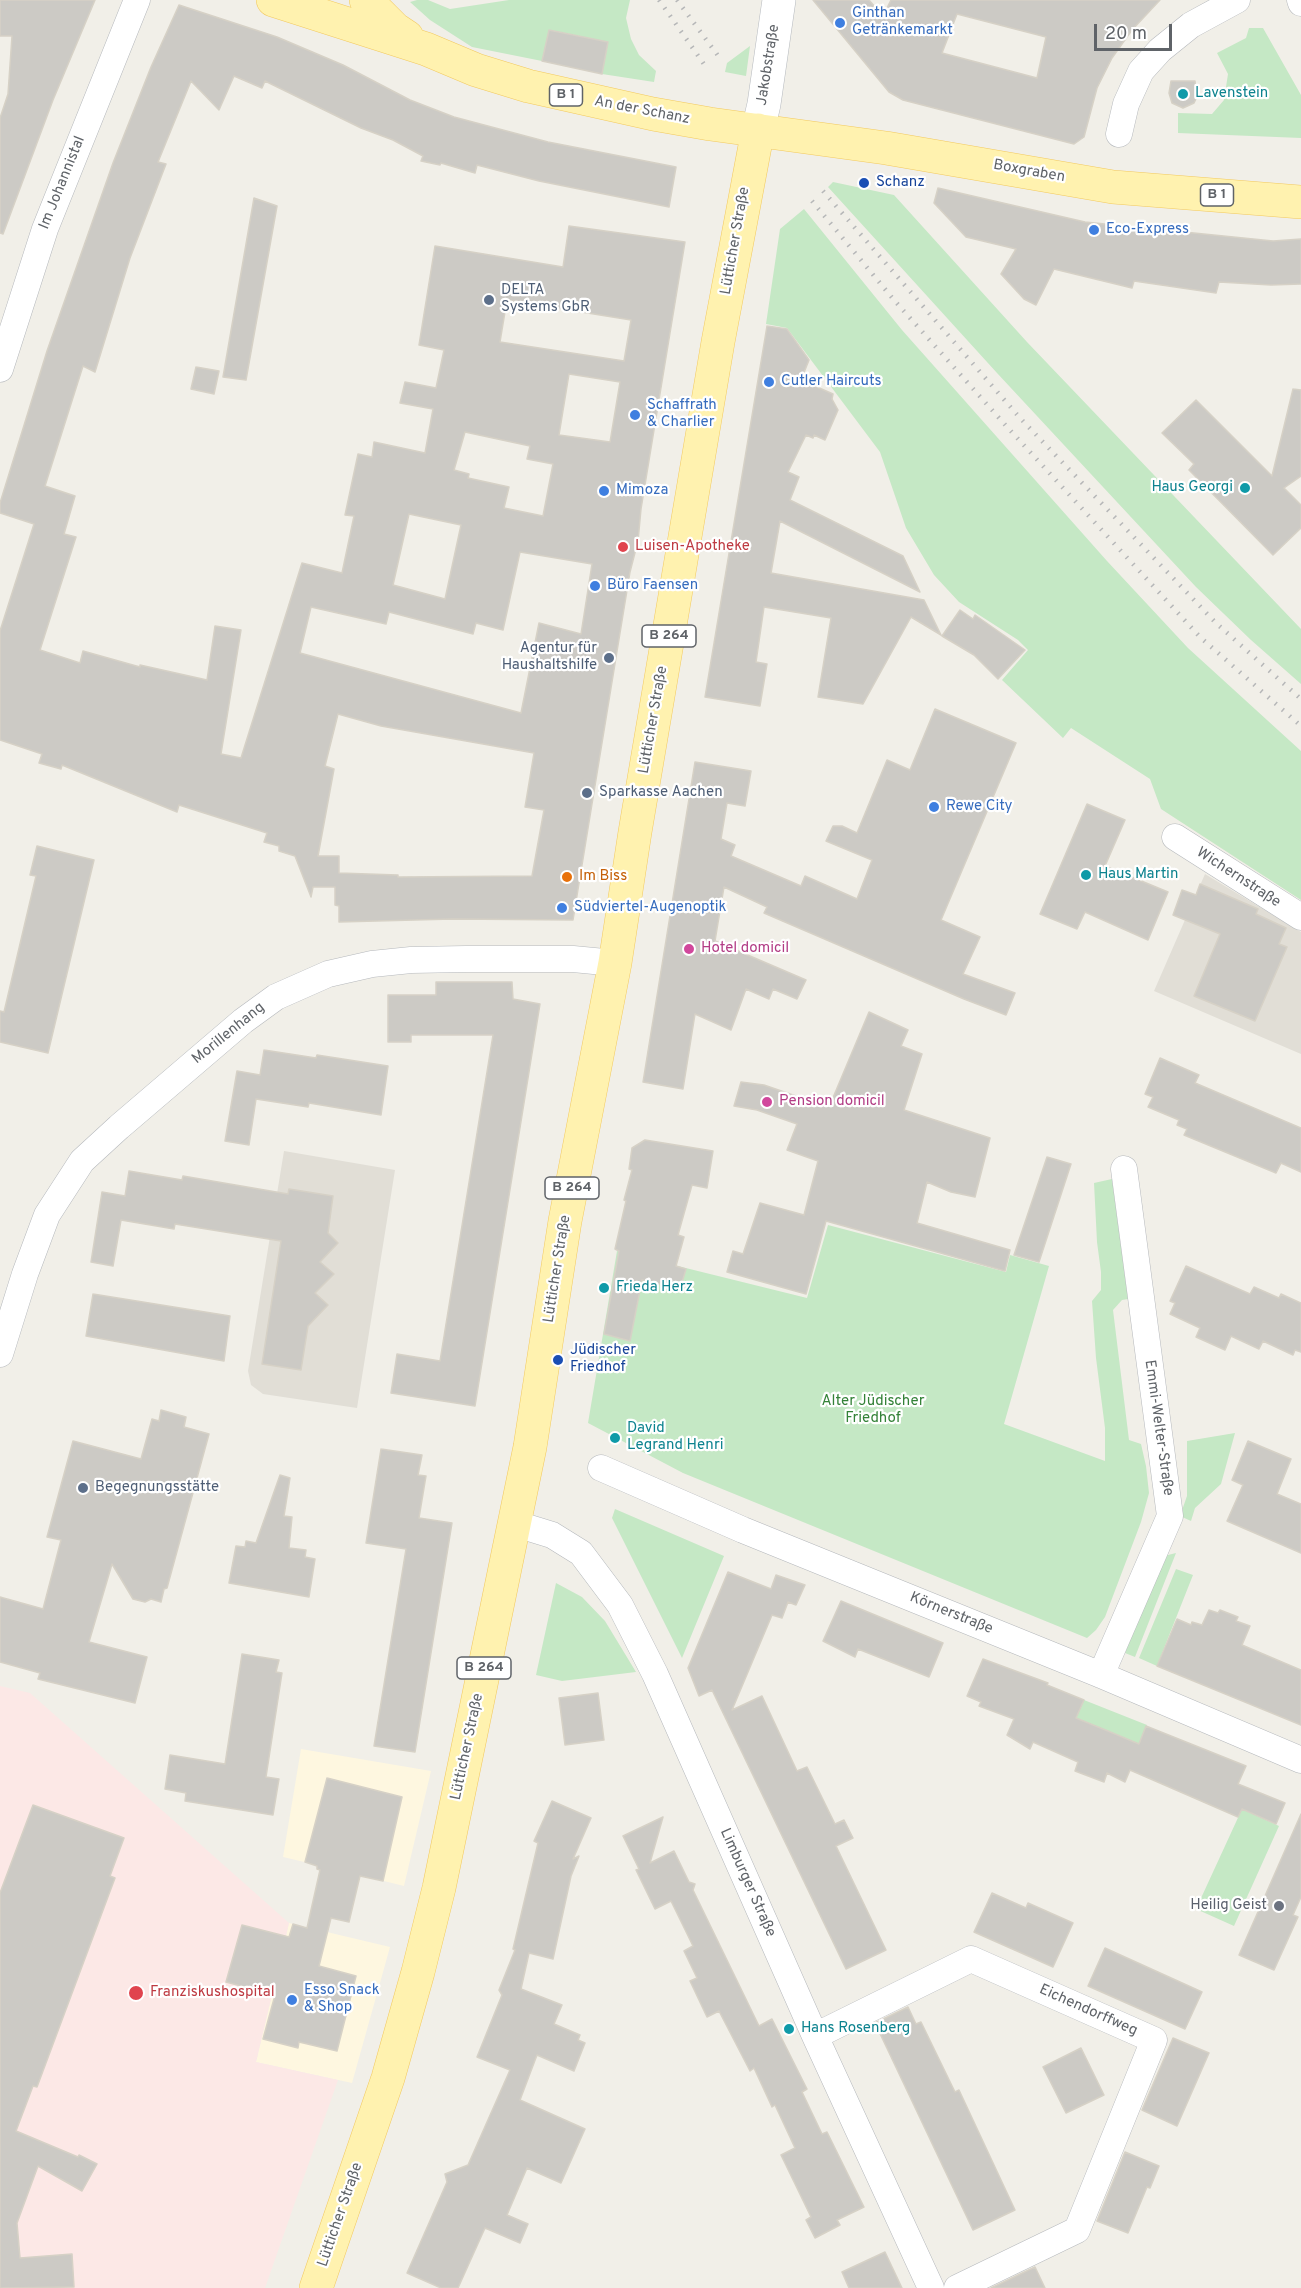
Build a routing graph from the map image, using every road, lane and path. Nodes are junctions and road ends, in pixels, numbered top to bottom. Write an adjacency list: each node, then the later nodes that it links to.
1 (137, 0): 10 (street, Im Johannistal)
2 (273, 0): 6 (main road, An der Schanz / B 1)
3 (366, 0): 6 (main road, An der Schanz)
4 (779, 0): 7 (street, Jakobstraße)
5 (1237, 0): 8 (street)
6 (426, 49): 7 (main road, An der Schanz / B 1)
7 (758, 130): 9 (main road, Boxgraben / B 1); 13 (main road, Lütticher Straße / B 264)
8 (1119, 134)
9 (1301, 202)
10 (0, 369)
11 (1175, 837): 12 (street, Wichernstraße)
12 (1301, 917)
13 (615, 963): 15 (street, Morillenhang); 17 (main road, Lütticher Straße / B 264)
14 (1124, 1168): 18 (street, Emmi-Welter-Straße)
15 (0, 1354)
16 (601, 1468): 18 (street, Körnerstraße)
17 (513, 1523): 20 (street, Limburger Straße); 21 (main road, Lütticher Straße / B 264)
18 (1101, 1674): 19 (street, Körnerstraße)
19 (1301, 1760)
20 (814, 2036): 22 (street, Limburger Straße); 23 (street, Eichendorffweg)
21 (316, 2288)
22 (931, 2288)
23 (957, 2288)

